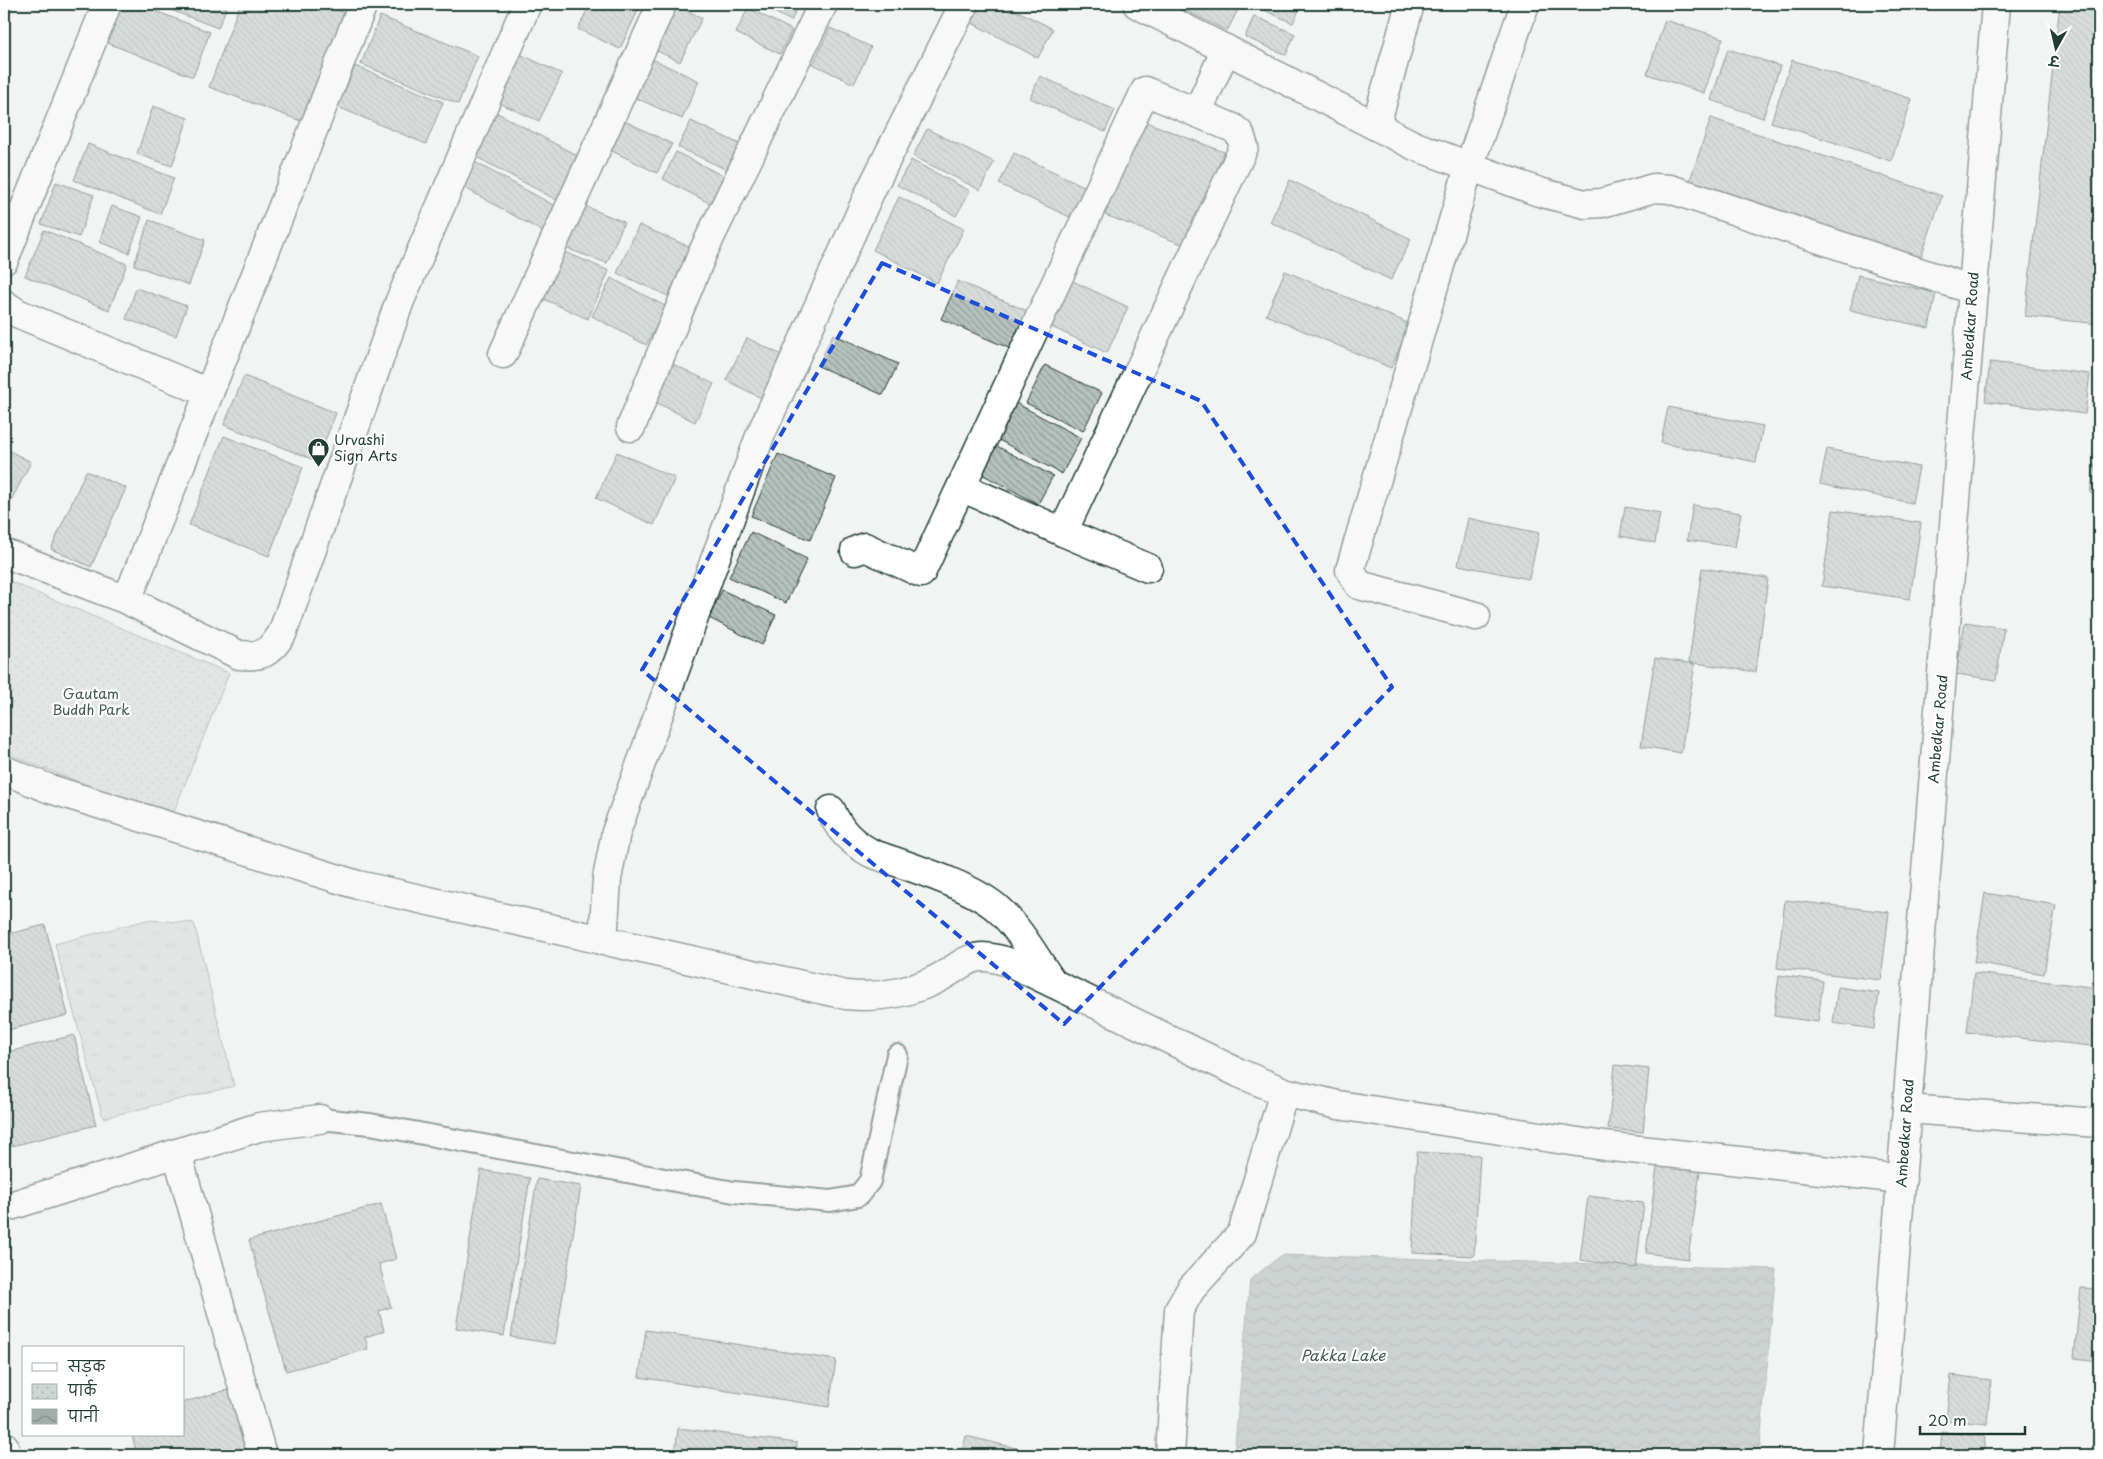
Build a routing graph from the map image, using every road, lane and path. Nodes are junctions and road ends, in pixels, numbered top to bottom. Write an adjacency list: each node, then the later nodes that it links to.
1 (107, 4): 15 (street)
2 (362, 4): 19 (street)
3 (527, 4): 26 (street)
4 (662, 4): 18 (street)
5 (824, 4): 20 (street)
6 (964, 4): 30 (street)
7 (1137, 4): 11 (street)
8 (1410, 4): 13 (street)
9 (1525, 4): 14 (street)
10 (1996, 4): 16 (street, Ambedkar Road)
11 (1226, 49): 12 (street); 13 (street)
12 (1197, 113): 21 (street); 22 (street)
13 (1376, 125): 14 (street)
14 (1469, 167): 16 (street); 27 (street)
15 (4, 260)
16 (1973, 290): 34 (street, Ambedkar Road)
17 (4, 304): 19 (street)
18 (503, 354)
19 (209, 393): 26 (street)
20 (631, 427)
21 (961, 487): 22 (street); 23 (street)
22 (1063, 532): 25 (street)
23 (855, 551)
24 (4, 553): 26 (street)
25 (1148, 568)
26 (128, 600)
27 (1476, 616)
28 (4, 770): 30 (street)
29 (831, 810): 31 (street)
30 (603, 941): 31 (street)
31 (1054, 984): 33 (street)
32 (897, 1055): 35 (lane)
33 (1284, 1092): 38 (street); 43 (street)
34 (1907, 1109): 36 (street); 38 (street, Ambedkar Road)
35 (320, 1119): 37 (street)
36 (2099, 1122)
37 (177, 1153): 39 (street); 42 (street)
38 (1902, 1179): 44 (street, Ambedkar Road)
39 (4, 1208)
40 (4, 1446): 41 (street)
41 (6, 1455)
42 (262, 1455)
43 (1170, 1455)
44 (1880, 1455)

